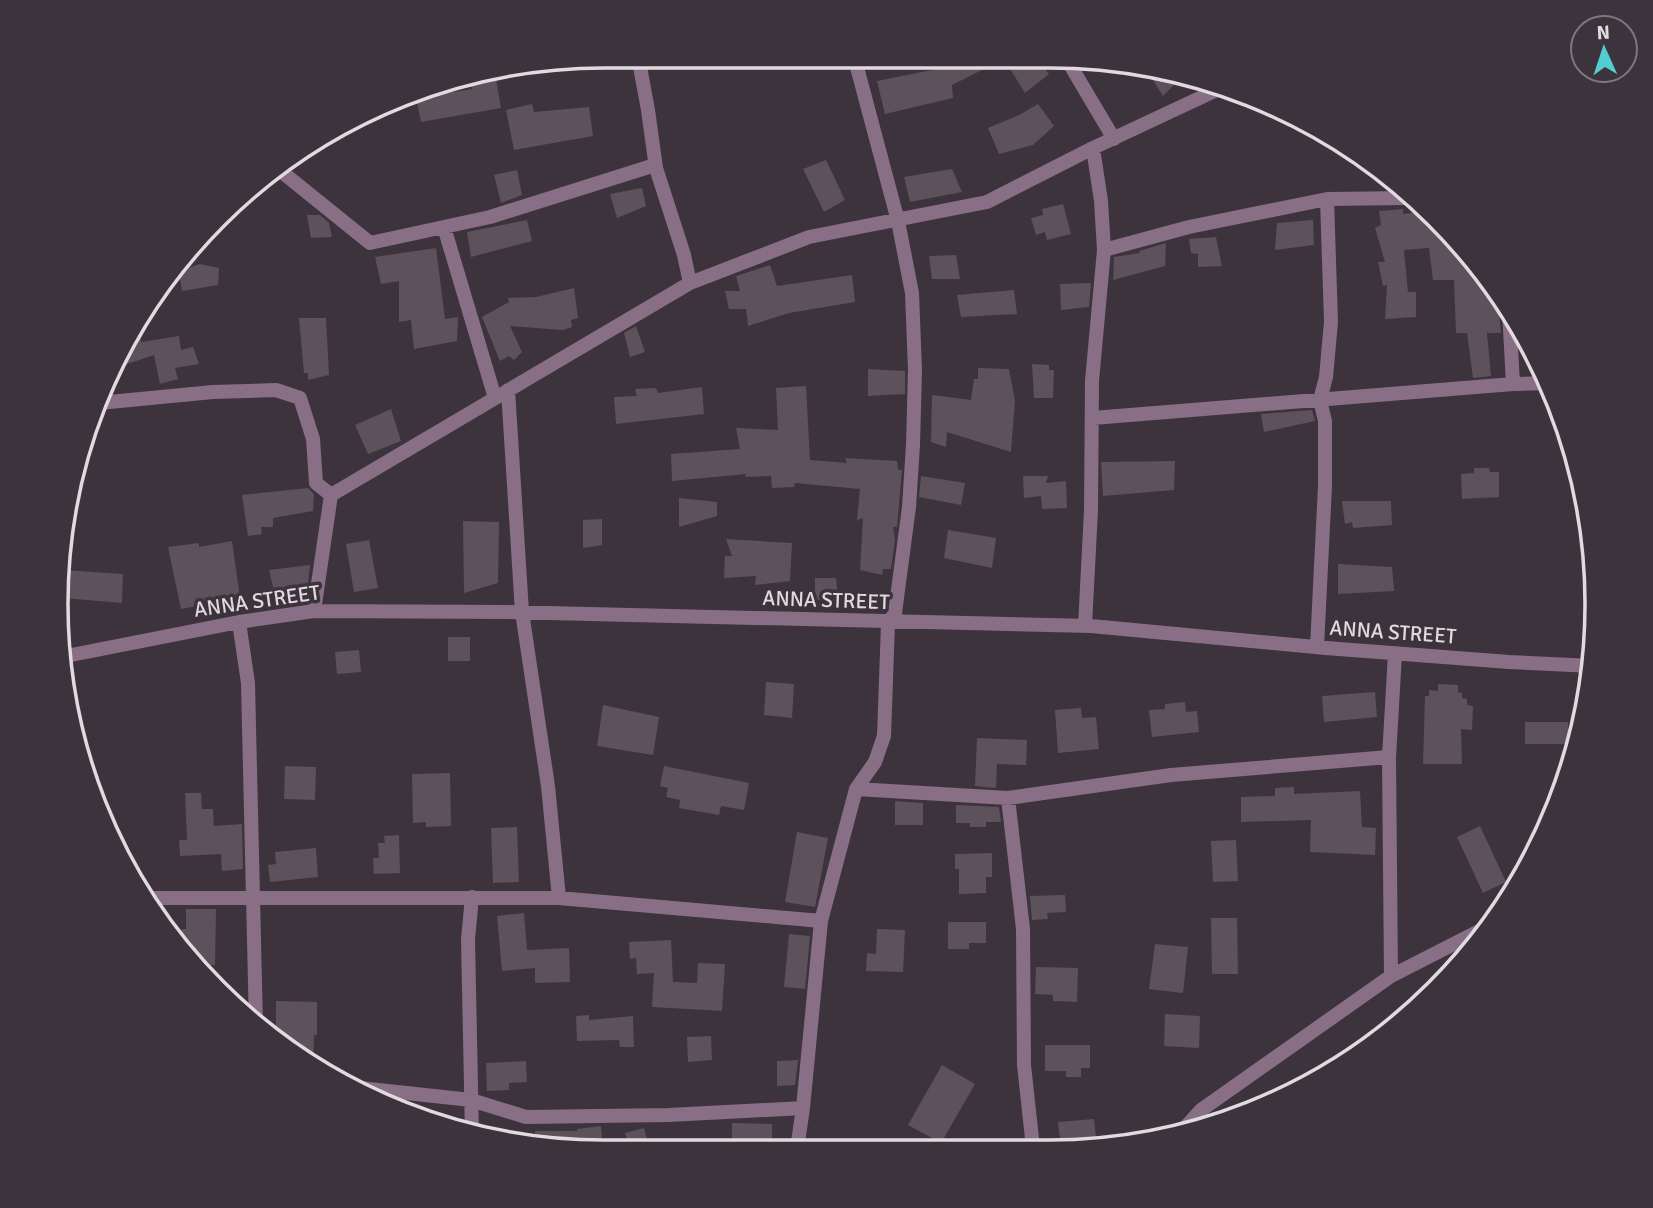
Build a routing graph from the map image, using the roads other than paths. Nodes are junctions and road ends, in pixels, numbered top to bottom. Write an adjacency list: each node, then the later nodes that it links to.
1 (640, 68): 7 (street)
2 (857, 68): 11 (street)
3 (1072, 69): 5 (street)
4 (1209, 94): 5 (street)
5 (1114, 139): 6 (street)
6 (1093, 148): 11 (street); 13 (street)
7 (655, 165): 12 (street); 14 (street)
8 (285, 174): 12 (street)
9 (1398, 198): 10 (street)
10 (1327, 199): 13 (street); 20 (street)
11 (898, 221): 14 (street); 27 (street)
12 (444, 227): 19 (street)
13 (1104, 250): 22 (street)
14 (690, 283): 18 (street)
15 (1510, 331): 17 (street)
16 (1537, 383): 17 (street)
17 (1513, 384): 20 (street)
18 (508, 390): 19 (street); 25 (street)
19 (495, 398): 23 (street)
20 (1320, 400): 22 (street); 29 (street)
21 (108, 402): 23 (street)
22 (1093, 418): 28 (street)
23 (331, 495): 24 (street)
24 (314, 611): 25 (street, ANNA STREET); 26 (street, ANNA STREET)
25 (522, 612): 27 (street, ANNA STREET); 38 (street)
26 (239, 622): 31 (street, ANNA STREET); 39 (street)
27 (888, 623): 28 (street, ANNA STREET); 34 (street)
28 (1085, 626): 29 (street, ANNA STREET)
29 (1317, 647): 30 (street, ANNA STREET)
30 (1395, 653): 32 (street, ANNA STREET); 33 (street)
31 (71, 655)
32 (1581, 665)
33 (1389, 757): 35 (street); 42 (street)
34 (856, 789): 35 (street); 40 (street)
35 (1007, 798): 50 (street)
36 (472, 897): 38 (street); 39 (street); 45 (street)
37 (157, 898): 39 (street)
38 (559, 898): 40 (street)
39 (253, 900): 43 (street)
40 (821, 921): 46 (street)
41 (1469, 936): 42 (street)
42 (1391, 976): 47 (street)
43 (256, 1011)
44 (380, 1090): 45 (street)
45 (471, 1100): 46 (street); 48 (street)
46 (803, 1108): 49 (street)
47 (1193, 1119)
48 (472, 1123)
49 (798, 1140)
50 (1032, 1140)

